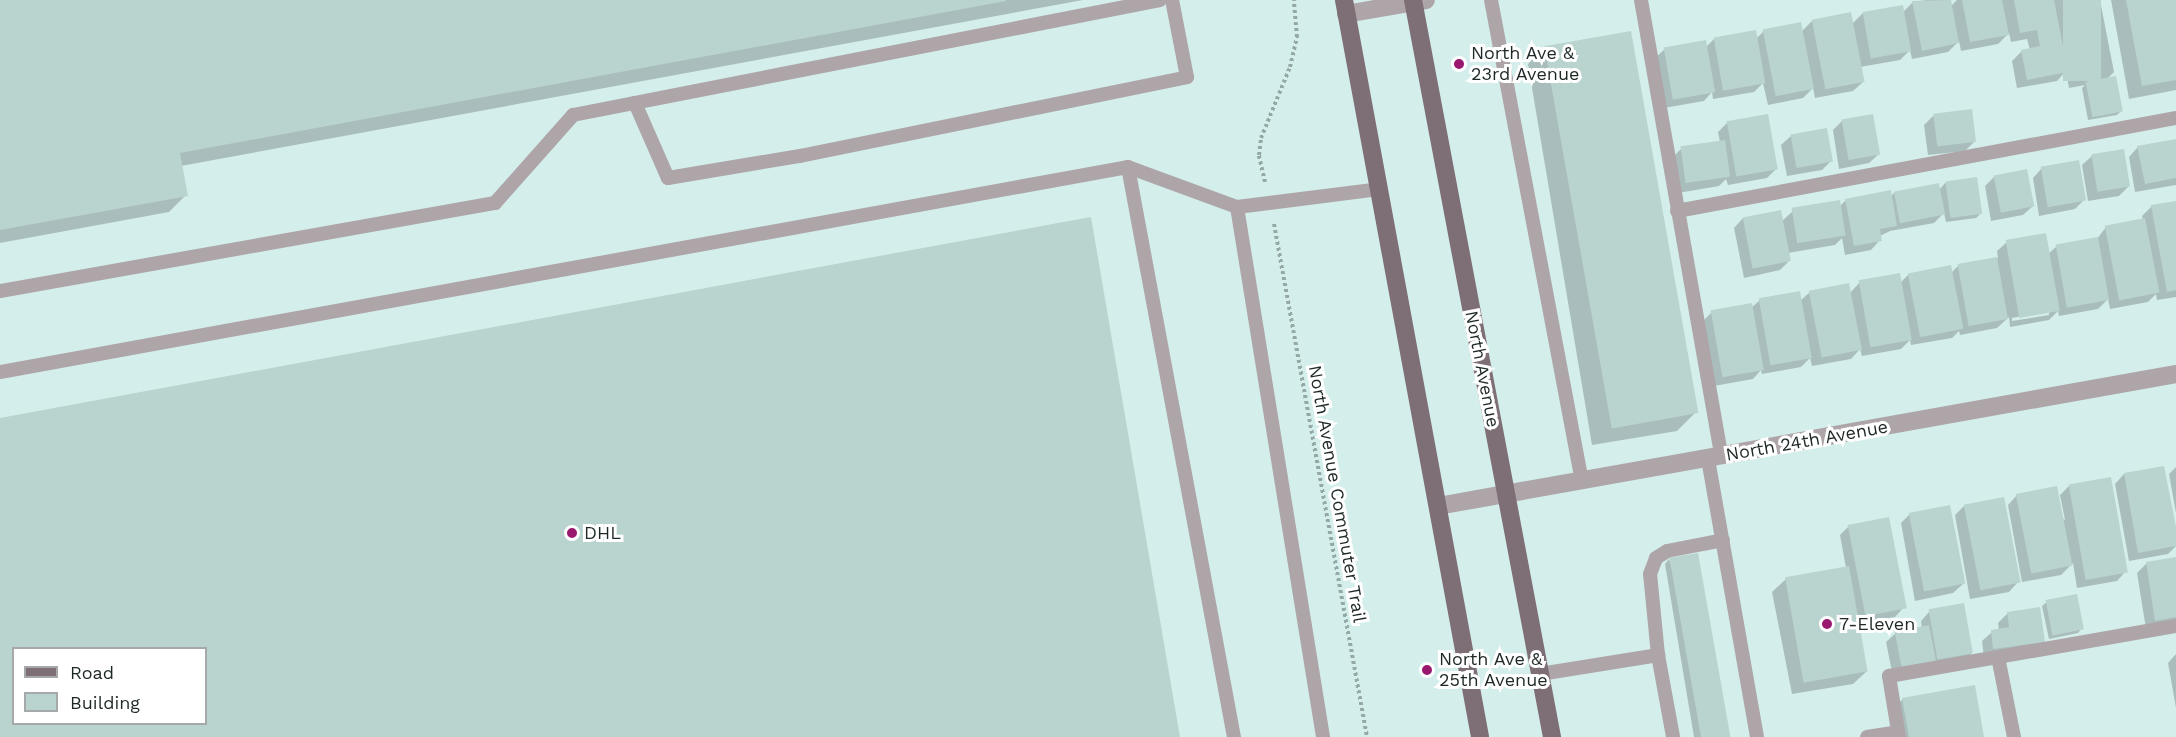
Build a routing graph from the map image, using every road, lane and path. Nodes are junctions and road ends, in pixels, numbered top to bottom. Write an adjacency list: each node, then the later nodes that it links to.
1 (1160, 0): 8 (lane)
2 (1172, 0): 8 (lane)
3 (1294, 0): 10 (path)
4 (1491, 0): 20 (lane)
5 (1641, 0): 14 (lane)
6 (1418, 1): 7 (street); 21 (main road, North Avenue)
7 (1345, 7): 12 (main road)
8 (635, 103): 16 (lane)
9 (2176, 118): 14 (lane)
10 (1259, 155)
11 (1128, 167): 13 (lane); 17 (lane); 29 (lane)
12 (1379, 189): 13 (lane); 22 (main road)
13 (1237, 207): 30 (lane)
14 (1677, 211): 19 (lane)
15 (1280, 256): 31 (path, North Avenue Commuter Trail)
16 (0, 291)
17 (0, 372)
18 (2176, 374): 19 (street, North 24th Avenue)
19 (1714, 458): 20 (street, North 24th Avenue); 23 (lane)
20 (1582, 481): 21 (street, North 24th Avenue)
21 (1506, 494): 22 (street, North 24th Avenue); 27 (main road, North Avenue)
22 (1438, 506): 32 (main road)
23 (1723, 540): 25 (lane); 35 (lane)
24 (2176, 626): 26 (lane)
25 (1658, 655): 27 (lane); 34 (lane)
26 (1998, 657): 28 (lane); 37 (lane)
27 (1540, 674): 33 (main road, North Avenue)
28 (1898, 734): 36 (lane)
29 (1234, 737)
30 (1323, 737)
31 (1367, 737)
32 (1480, 737)
33 (1552, 737)
34 (1673, 737)
35 (1757, 737)
36 (1867, 737)
37 (2014, 737)

